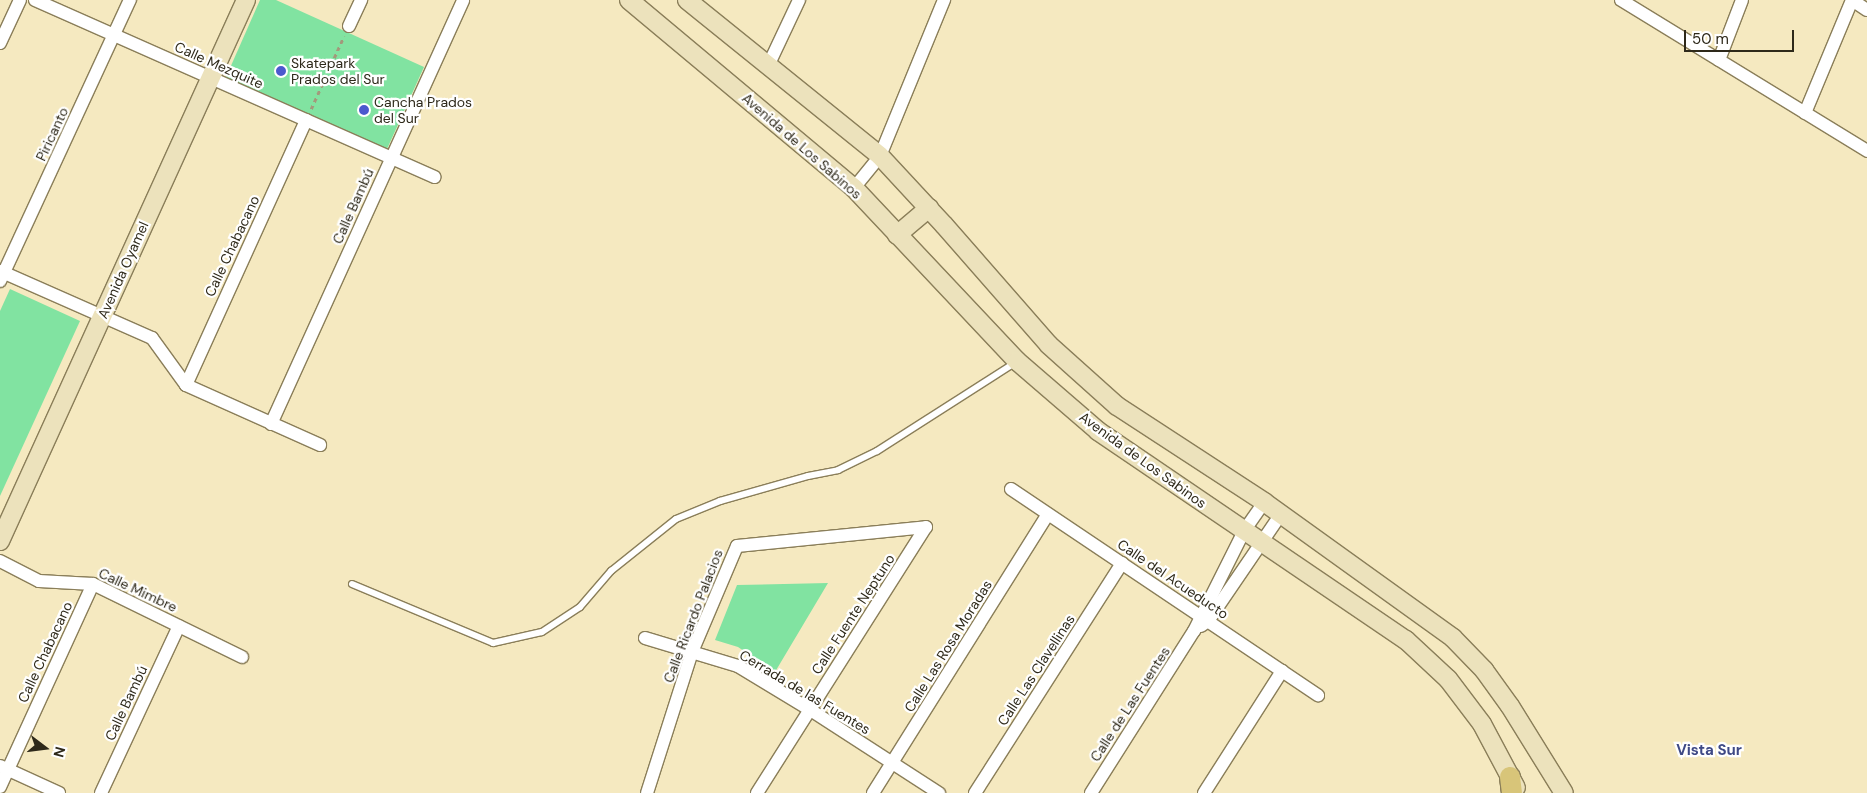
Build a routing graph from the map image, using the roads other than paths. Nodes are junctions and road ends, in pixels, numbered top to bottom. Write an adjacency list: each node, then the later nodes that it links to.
1 (20, 0): 17 (street)
2 (35, 0): 16 (street, Calle Mezquite)
3 (130, 0): 16 (street, Piricanto)
4 (246, 0): 20 (street, Avenida Oyamel)
5 (361, 0): 15 (street)
6 (463, 0): 25 (street, Calle Bambú)
7 (628, 0): 27 (street, Avenida de Los Sabinos)
8 (799, 0): 19 (street)
9 (1742, 0): 18 (street)
10 (1852, 0): 14 (street); 21 (street)
11 (689, 1): 19 (street, Avenida de Los Sabinos)
12 (941, 1): 24 (street)
13 (1624, 1): 18 (street)
14 (1867, 10)
15 (349, 26)
16 (114, 35): 20 (street, Calle Mezquite); 30 (street, Piricanto)
17 (0, 43)
18 (1719, 60): 21 (street)
19 (768, 66): 24 (street, Avenida de Los Sabinos)
20 (210, 78): 22 (street, Calle Mezquite); 31 (street, Avenida Oyamel)
21 (1805, 113): 23 (street)
22 (306, 120): 25 (street, Calle Mezquite); 33 (street, Calle Chabacano)
23 (1867, 151)
24 (880, 156): 27 (street); 28 (street, Avenida de Los Sabinos)
25 (392, 158): 26 (street, Calle Mezquite); 34 (street, Calle Bambú)
26 (435, 177)
27 (854, 188): 29 (street, Avenida de Los Sabinos)
28 (929, 208): 29 (street); 37 (street, Avenida de Los Sabinos)
29 (897, 235): 32 (street, Avenida de Los Sabinos)
30 (1, 275): 31 (street)
31 (103, 314): 33 (street); 42 (street, Avenida Oyamel)
32 (1017, 361): 41 (street, Avenida de Los Sabinos); 47 (lane)
33 (186, 385): 34 (street)
34 (271, 424): 35 (street)
35 (320, 446)
36 (1011, 488): 38 (street, Calle del Acueducto)
37 (1264, 502): 39 (street, Avenida de Los Sabinos); 41 (street)
38 (1048, 514): 45 (street, Calle del Acueducto); 56 (street, Calle Las Rosa Moradas)
39 (1281, 514): 43 (street); 69 (street, Avenida de Los Sabinos)
40 (926, 528): 51 (street, Calle Ricardo Palacios); 55 (street, Calle Fuente Neptuno)
41 (1244, 531): 43 (street, Avenida de Los Sabinos); 48 (street)
42 (0, 540)
43 (1262, 543): 48 (street); 59 (street, Avenida de Los Sabinos)
44 (0, 561): 46 (street, Calle Mimbre)
45 (1122, 563): 48 (street, Calle del Acueducto); 66 (street, Calle Las Clavellinas)
46 (93, 584): 49 (street, Calle Mimbre); 57 (street, Calle Chabacano)
47 (352, 584)
48 (1204, 618): 53 (street, Calle del Acueducto); 67 (street, Calle de Las Fuentes)
49 (179, 626): 52 (street, Calle Mimbre); 61 (street, Calle Bambú)
50 (645, 638): 51 (street, Cerrada de las Fuentes)
51 (692, 652): 55 (street, Cerrada de las Fuentes); 62 (street, Calle Ricardo Palacios)
52 (242, 657)
53 (1282, 670): 54 (street, Calle del Acueducto); 68 (street)
54 (1318, 695)
55 (809, 709): 56 (street, Cerrada de las Fuentes); 63 (street, Calle Fuente Neptuno)
56 (893, 763): 64 (street, Calle Las Rosa Moradas); 65 (street, Cerrada de las Fuentes)
57 (4, 768): 58 (street, Calle Chabacano); 60 (street)
58 (0, 787)
59 (1514, 788)
60 (59, 793)
61 (101, 793)
62 (647, 793)
63 (757, 793)
64 (873, 793)
65 (939, 793)
66 (975, 793)
67 (1091, 793)
68 (1204, 793)
69 (1564, 793)

